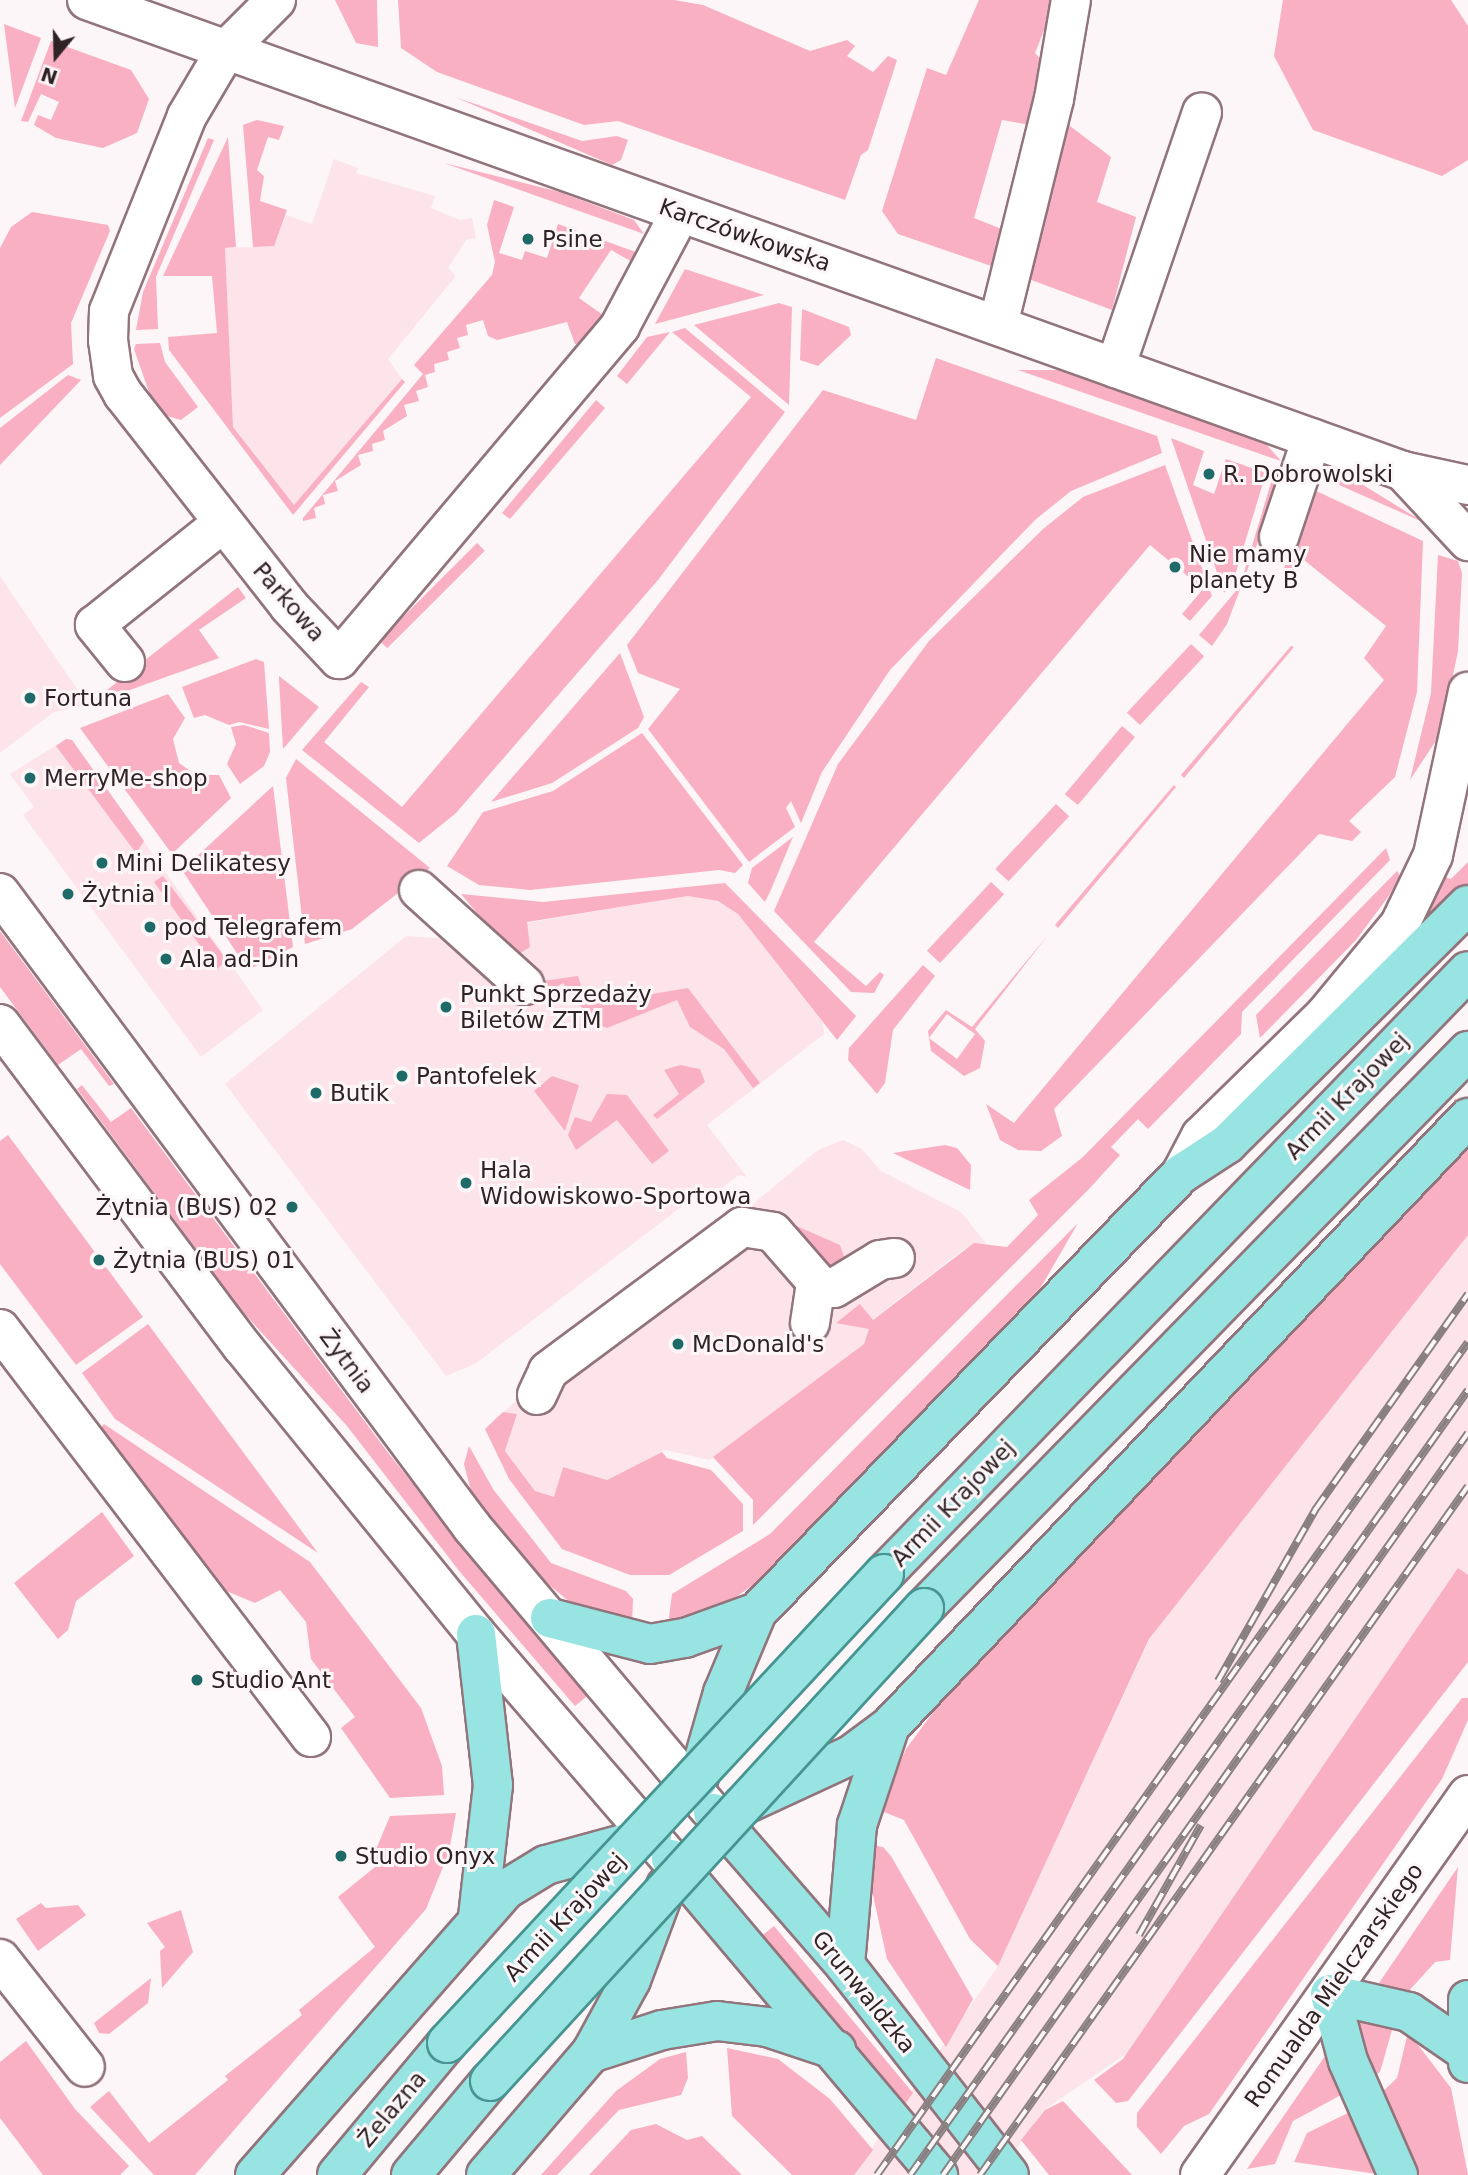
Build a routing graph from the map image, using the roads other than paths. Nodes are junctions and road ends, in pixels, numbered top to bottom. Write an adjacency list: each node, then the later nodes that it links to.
1 (87, 0): 5 (street, Karczówkowska)
2 (239, 0): 5 (street)
3 (276, 0): 5 (street)
4 (1071, 0): 8 (street)
5 (226, 50): 7 (street, Karczówkowska); 13 (street, Parkowa)
6 (1202, 112): 9 (street)
7 (680, 213): 8 (street, Karczówkowska); 13 (street, Parkowa)
8 (998, 325): 9 (street, Karczówkowska)
9 (1115, 368): 10 (street, Karczówkowska)
10 (1312, 438): 11 (street, Karczówkowska); 14 (street)
11 (1403, 471): 12 (street, Karczówkowska); 15 (street, Karczówkowska)
12 (1468, 485)
13 (223, 523): 16 (street)
14 (1279, 537)
15 (1468, 541)
16 (125, 662)
17 (1468, 692): 26 (street)
18 (419, 890): 22 (street)
19 (0, 893): 33 (street, Żytnia)
20 (1468, 905): 26 (main road)
21 (1468, 971): 45 (main road, Armii Krajowej, bridge)
22 (524, 985)
23 (0, 1024): 34 (street)
24 (1468, 1051): 52 (main road, bridge)
25 (1468, 1118): 35 (main road)
26 (1181, 1174): 32 (main road)
27 (895, 1258): 28 (street)
28 (816, 1283): 29 (street); 31 (street)
29 (810, 1323)
30 (0, 1329): 36 (street)
31 (543, 1372)
32 (757, 1612): 33 (main road); 38 (main road)
33 (550, 1618): 38 (street, Żytnia)
34 (476, 1634): 39 (street); 40 (main road)
35 (890, 1726): 38 (main road); 42 (main road)
36 (311, 1737)
37 (1468, 1795): 43 (street, Romualda Mielczarskiego)
38 (708, 1807): 39 (main road); 42 (main road, Grunwaldzka)
39 (665, 1853): 40 (main road); 46 (main road); 47 (main road)
40 (478, 1917): 50 (main road)
41 (0, 1959): 49 (street)
42 (845, 1965): 55 (main road, Grunwaldzka)
43 (1330, 1993): 48 (main road); 56 (street, Romualda Mielczarskiego); 57 (main road)
44 (1468, 2000): 48 (main road)
45 (447, 2043): 51 (main road, Żelazna)
46 (837, 2050): 47 (main road); 54 (main road)
47 (592, 2053): 53 (main road)
48 (1467, 2057)
49 (85, 2067)
50 (255, 2175)
51 (337, 2175)
52 (411, 2175)
53 (486, 2175)
54 (938, 2175)
55 (1009, 2175)
56 (1200, 2175)
57 (1398, 2175)

